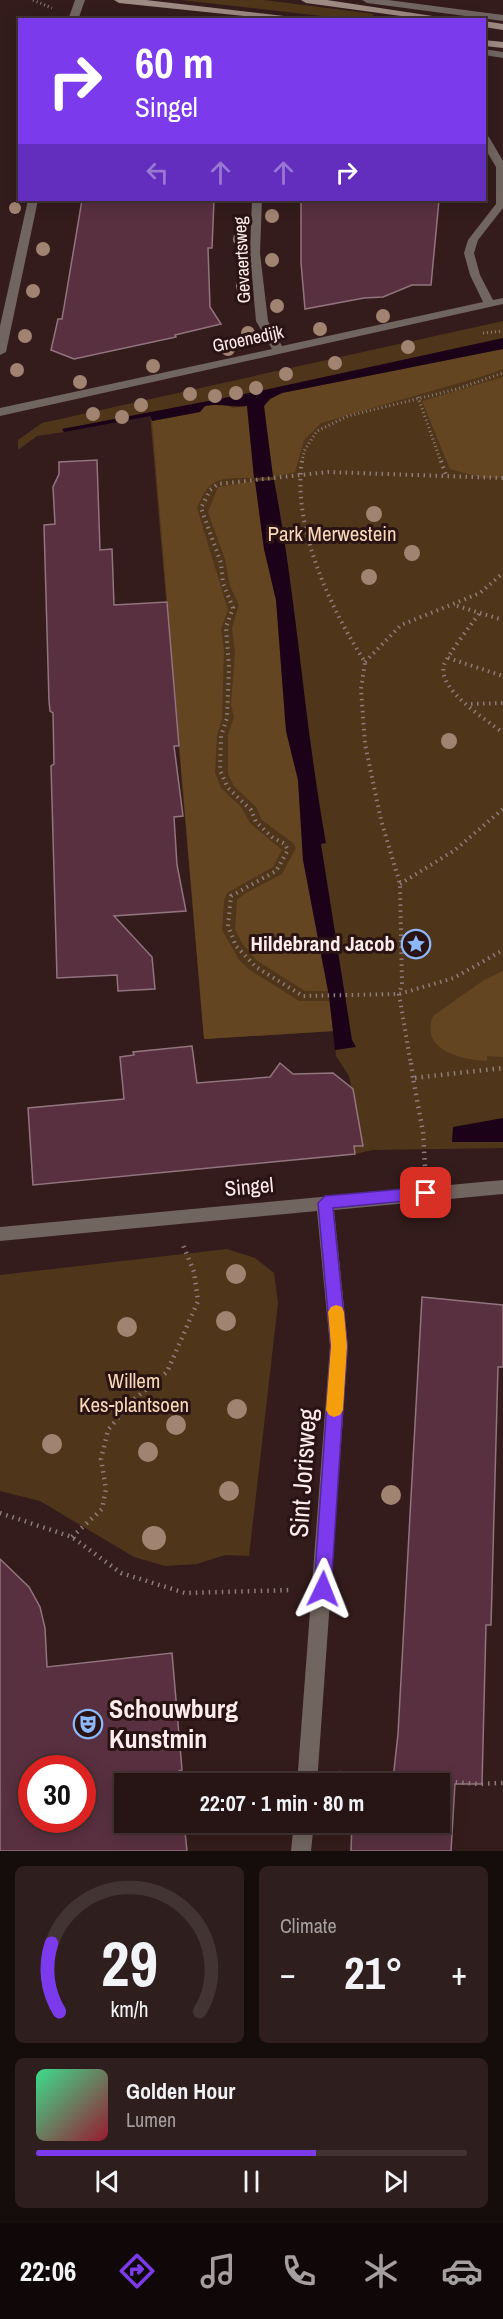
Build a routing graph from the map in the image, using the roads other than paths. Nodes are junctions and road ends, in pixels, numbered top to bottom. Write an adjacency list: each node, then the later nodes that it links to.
1 (80, 0): 6 (street)
2 (119, 0): 5 (main road)
3 (306, 0): 7 (main road)
4 (367, 0): 8 (street)
5 (274, 17)
6 (74, 18)
7 (440, 18)
8 (503, 18)
9 (486, 24): 10 (main road)
10 (503, 27)
11 (486, 43): 12 (main road)
12 (503, 45)
13 (486, 52): 14 (street)
14 (503, 55)
15 (486, 140): 19 (street)
16 (33, 201): 21 (street)
17 (256, 201): 20 (street, Gevaertsweg)
18 (503, 301): 19 (street, Groenedijk)
19 (489, 304): 20 (street, Groenedijk)
20 (279, 351): 22 (street, Groenedijk)
21 (0, 352)
22 (0, 411)
23 (503, 1187): 24 (street, Singel)
24 (325, 1203): 25 (street, Singel); 26 (street, Sint Jorisweg)
25 (0, 1234)
26 (308, 1773)
27 (303, 1833): 28 (street)
28 (301, 1851)

